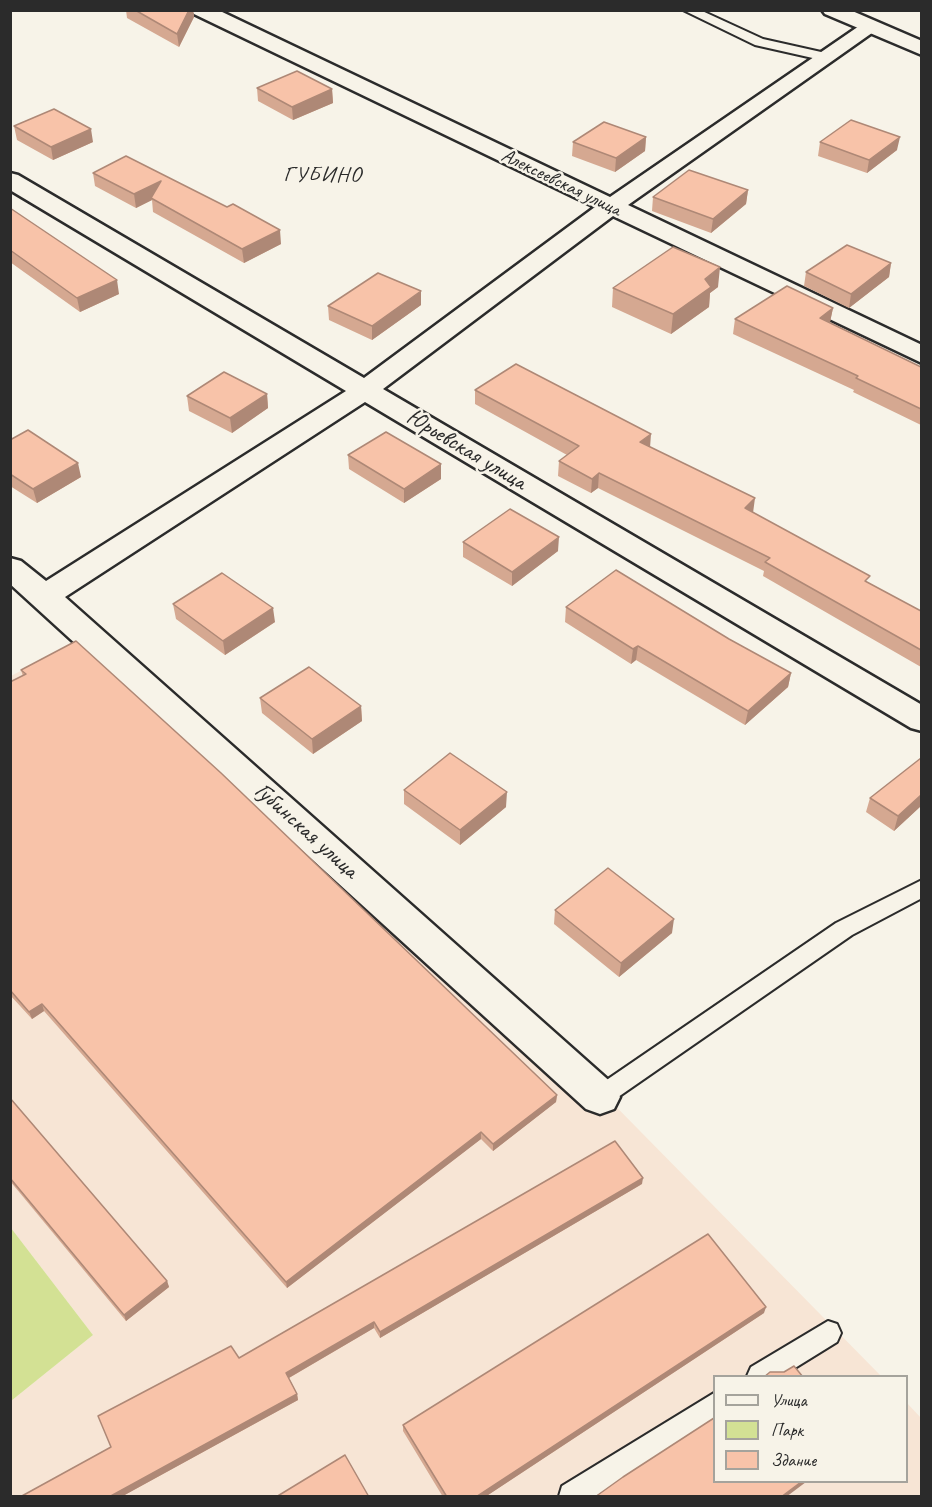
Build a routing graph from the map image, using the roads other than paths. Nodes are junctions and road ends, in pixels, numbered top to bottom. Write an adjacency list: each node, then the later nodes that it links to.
1 (201, 10): 8 (street, Алексеевская улица)
2 (689, 10): 6 (lane)
3 (832, 10): 4 (street)
4 (869, 28): 5 (street); 6 (street)
5 (921, 49)
6 (826, 57): 8 (street)
7 (10, 180): 10 (street, Юрьевская улица)
8 (610, 207): 9 (street, Алексеевская улица); 10 (street)
9 (921, 355)
10 (365, 390): 12 (street); 13 (street, Юрьевская улица)
11 (10, 568): 12 (street, Губинская улица)
12 (45, 596): 15 (street, Губинская улица)
13 (921, 720)
14 (921, 888): 15 (lane)
15 (600, 1097)
16 (828, 1334): 17 (lane)
17 (763, 1375)
18 (713, 1407): 19 (lane)
19 (572, 1497)

